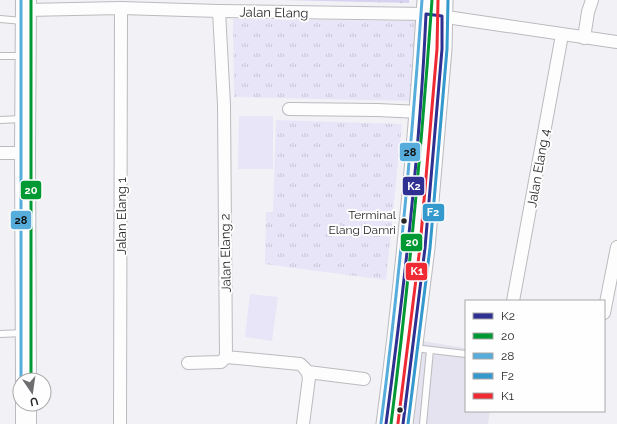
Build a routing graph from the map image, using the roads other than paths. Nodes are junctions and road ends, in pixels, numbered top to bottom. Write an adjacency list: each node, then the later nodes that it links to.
1 (592, 0): 9 (street)
2 (156, 5): 4 (street, Jalan Elang); 6 (street, Jalan Elang)
3 (434, 7): 6 (street, Jalan Elang); 8 (street, Jalan Elang); 14 (main road); 24 (main road)
4 (121, 8): 5 (street, Jalan Elang); 33 (street, Jalan Elang 1)
5 (26, 10): 7 (lane); 12 (highway)
6 (219, 11): 26 (street, Jalan Elang 2)
7 (0, 19)
8 (562, 35): 9 (street, Jalan Elang); 20 (street, Jalan Elang 4)
9 (584, 38): 10 (street, Jalan Elang)
10 (617, 42)
11 (0, 56): 12 (lane)
12 (25, 57): 15 (highway)
13 (289, 109): 14 (street)
14 (420, 112): 35 (main road)
15 (25, 119): 16 (lane); 18 (highway)
16 (0, 120)
17 (0, 153): 18 (street)
18 (25, 153): 22 (highway)
19 (617, 247): 21 (street)
20 (513, 300)
21 (605, 309)
22 (26, 333): 23 (lane); 28 (highway)
23 (0, 334)
24 (422, 349): 25 (lane); 36 (main road); 37 (lane)
25 (465, 354)
26 (226, 357): 27 (street); 29 (street)
27 (188, 363)
28 (26, 372)
29 (308, 372): 30 (street); 34 (street)
30 (364, 379)
31 (26, 412): 32 (highway)
32 (26, 424)
33 (120, 424)
34 (303, 424)
35 (386, 424)
36 (403, 424)
37 (423, 424)

